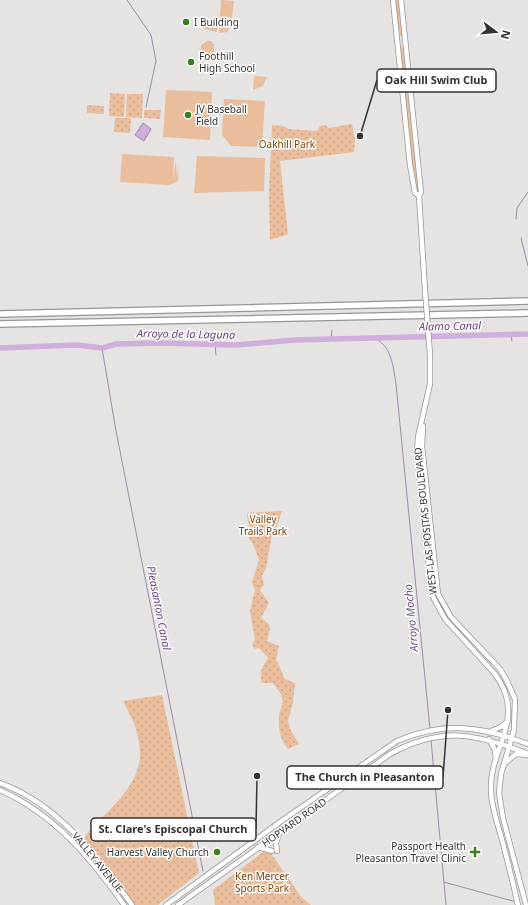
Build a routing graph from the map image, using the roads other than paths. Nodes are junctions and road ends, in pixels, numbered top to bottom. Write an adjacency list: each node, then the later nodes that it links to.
1 (393, 0): 3 (main road, WEST LAS POSITAS BOULEVARD)
2 (401, 0): 3 (main road, WEST LAS POSITAS BOULEVARD)
3 (419, 196): 8 (main road, WEST LAS POSITAS BOULEVARD, bridge)
4 (528, 301): 6 (highway)
5 (528, 313): 7 (highway)
6 (0, 314)
7 (0, 324)
8 (423, 418): 9 (main road, WEST LAS POSITAS BOULEVARD); 12 (main road, WEST LAS POSITAS BOULEVARD)
9 (508, 721): 10 (main road); 11 (main road, WEST LAS POSITAS BOULEVARD)
10 (491, 731): 11 (main road, HOPYARD ROAD); 26 (main road, HOPYARD ROAD)
11 (505, 736): 12 (main road, HOPYARD ROAD); 14 (main road, WEST LAS POSITAS BOULEVARD)
12 (512, 738): 15 (main road, HOPYARD ROAD); 16 (main road, WEST LAS POSITAS BOULEVARD)
13 (488, 739): 14 (main road, HOPYARD ROAD); 18 (main road); 22 (main road, HOPYARD ROAD)
14 (502, 744): 16 (main road, HOPYARD ROAD); 18 (main road, WEST LAS POSITAS BOULEVARD)
15 (528, 744)
16 (510, 746): 17 (main road, HOPYARD ROAD); 19 (main road, WEST LAS POSITAS BOULEVARD)
17 (528, 754): 19 (main road)
18 (496, 763): 28 (main road, WEST LAS POSITAS BOULEVARD)
19 (504, 765): 29 (main road, WEST LAS POSITAS BOULEVARD)
20 (0, 783): 25 (main road, VALLEY AVENUE)
21 (0, 790): 24 (main road, VALLEY AVENUE)
22 (279, 832): 23 (main road, HOPYARD ROAD); 23 (main road)
23 (258, 847): 27 (main road, HOPYARD ROAD)
24 (124, 905)
25 (132, 905)
26 (166, 905)
27 (178, 905)
28 (518, 905)
29 (526, 905)

